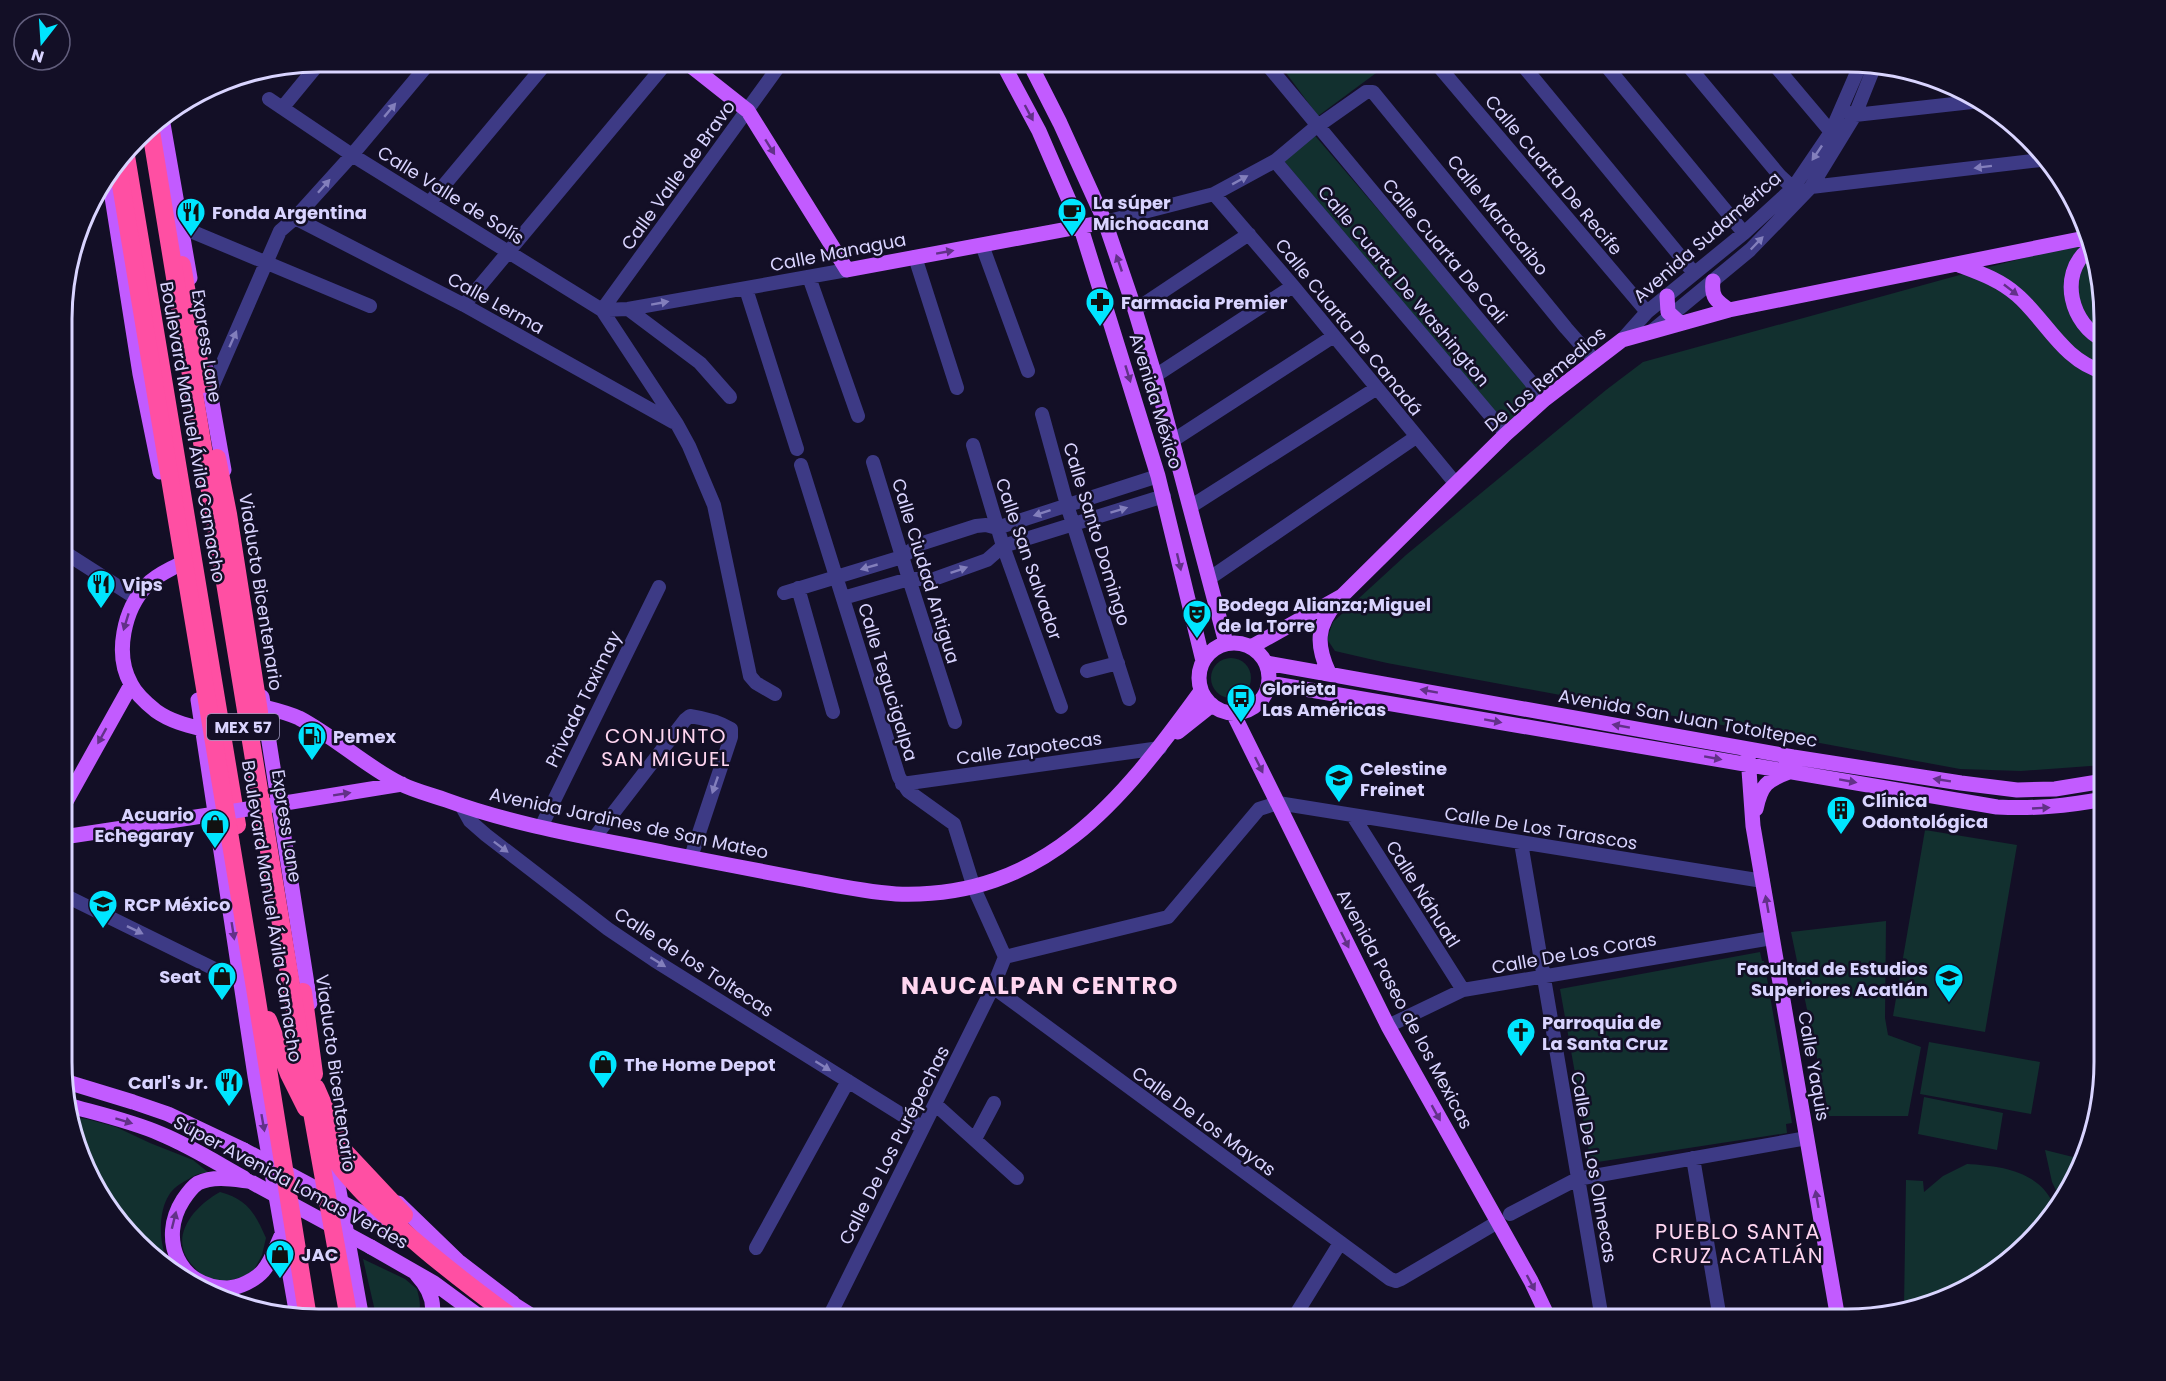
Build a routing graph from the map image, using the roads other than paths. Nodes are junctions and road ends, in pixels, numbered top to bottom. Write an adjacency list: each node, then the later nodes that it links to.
1 (312, 72): 19 (street)
2 (422, 72): 28 (street, one-way to 2)
3 (540, 72): 38 (street)
4 (659, 72): 48 (street)
5 (699, 72): 20 (main road)
6 (775, 72): 20 (street, Calle Valle de Bravo)
7 (1007, 72): 43 (main road, Avenida México, one-way to 43)
8 (1034, 72): 41 (main road, Avenida México)
9 (1273, 72): 22 (street, Calle Cuarta De Cali)
10 (1443, 72): 66 (street, Calle Cuarta De Recife)
11 (1528, 72): 54 (street)
12 (1611, 72): 44 (street)
13 (1693, 72): 36 (street)
14 (1781, 72): 25 (street)
15 (1859, 73): 21 (street, Avenida Sudamérica)
16 (1870, 73): 21 (street, Avenida Sudamérica)
17 (270, 99): 19 (street, Calle Valle de Solís)
18 (1965, 102): 21 (street)
19 (283, 107): 28 (street, Calle Valle de Solís)
20 (748, 111): 53 (main road, one-way to 53); 63 (street, Calle Valle de Bravo)
21 (1849, 113): 25 (street, Avenida Sudamérica)
22 (1318, 126): 29 (street); 73 (street, Calle Maracaibo); 81 (street, Calle Cuarta De Cali)
23 (164, 127): 42 (main road, Boulevard Manuel Ávila Camacho)
24 (157, 132): 163 (highway, Viaducto Bicentenario, bridge)
25 (1837, 135): 35 (street, Avenida Sudamérica); 36 (street, Avenida Sudamérica, one-way to 36)
26 (152, 137): 186 (highway, Express Lane, bridge)
27 (145, 143): 114 (highway, Boulevard Manuel Ávila Camacho / MEX 57)
28 (352, 155): 38 (street, Calle Valle de Solís); 40 (street, one-way to 28)
29 (1275, 161): 37 (street, one-way to 29); 85 (street, Calle Cuarta De Washington)
30 (2036, 161): 35 (street, one-way to 35)
31 (127, 164): 39 (highway, Boulevard Manuel Ávila Camacho / MEX 57)
32 (119, 175): 157 (highway, bridge)
33 (112, 185): 39 (highway)
34 (111, 187): 101 (main road)
35 (1811, 187): 56 (street, Avenida Sudamérica, one-way to 35)
36 (1793, 188): 44 (street, Avenida Sudamérica)
37 (1214, 194): 41 (street); 45 (street, Calle Cuarta De Canadá)
38 (430, 202): 48 (street, Calle Valle de Solís)
39 (135, 212): 97 (highway, Boulevard Manuel Ávila Camacho / MEX 57)
40 (295, 218): 51 (street); 60 (street, Calle Lerma)
41 (1105, 222): 43 (main road, Calle Managua); 64 (main road, Avenida México, one-way to 41)
42 (181, 227): 51 (street); 79 (main road, Boulevard Manuel Ávila Camacho)
43 (1081, 228): 47 (main road, Calle Managua); 72 (main road, Avenida México)
44 (1744, 233): 54 (street, Avenida Sudamérica)
45 (1249, 234): 57 (street, Calle Cuarta De Canadá); 64 (street)
46 (2081, 239): 52 (main road, De Los Remedios)
47 (982, 245): 50 (main road, Calle Managua, one-way to 47); 75 (street)
48 (507, 252): 60 (street); 63 (street, Calle Valle de Solís)
49 (2086, 254): 68 (main road)
50 (915, 257): 53 (main road, Calle Managua); 77 (street)
51 (266, 263): 61 (street); 79 (street, one-way to 51)
52 (1959, 265): 65 (main road, De Los Remedios); 74 (main road, one-way to 74)
53 (846, 270): 55 (street, Calle Managua)
54 (1694, 273): 59 (street, Avenida Sudamérica)
55 (809, 277): 58 (street, Calle Managua); 83 (street)
56 (1713, 281): 65 (main road); 67 (street, Avenida Sudamérica)
57 (1293, 286): 69 (street, Calle Cuarta De Canadá); 76 (street)
58 (746, 289): 62 (street, Calle Managua, one-way to 58); 89 (street)
59 (1667, 296): 66 (street, Avenida Sudamérica); 67 (main road)
60 (464, 305): 84 (street, Calle Lerma)
61 (370, 306)
62 (628, 309): 63 (street, Calle Managua); 80 (street)
63 (602, 310): 84 (street)
64 (1135, 310): 70 (main road, Avenida México)
65 (1729, 310): 67 (main road, De Los Remedios)
66 (1647, 312): 71 (street, Avenida Sudamérica)
67 (1675, 319): 71 (main road, De Los Remedios)
68 (2094, 334)
69 (1334, 336): 78 (street, Calle Cuarta De Canadá); 87 (street)
70 (1144, 339): 72 (main road); 76 (main road, Avenida México)
71 (1622, 340): 73 (main road, De Los Remedios)
72 (1120, 349): 92 (main road, Avenida México, one-way to 92)
73 (1595, 361): 81 (main road, De Los Remedios)
74 (2094, 367)
75 (1028, 371)
76 (1155, 376): 87 (main road, Avenida México)
77 (957, 388)
78 (1377, 388): 86 (street, Calle Cuarta De Canadá); 96 (street)
79 (210, 392): 104 (main road, Boulevard Manuel Ávila Camacho)
80 (730, 398)
81 (1545, 399): 85 (main road, De Los Remedios)
82 (1042, 414): 95 (street, Calle Santo Domingo)
83 (858, 416)
84 (677, 424): 124 (street)
85 (1506, 434): 93 (main road, De Los Remedios)
86 (1416, 438): 93 (street, Calle Cuarta De Canadá); 106 (street)
87 (1173, 441): 96 (main road, Avenida México)
88 (973, 445): 99 (street, Calle San Salvador)
89 (796, 450)
90 (873, 462): 103 (street, Calle Ciudad Antigua)
91 (801, 465): 105 (street, Calle Tegucigalpa)
92 (1158, 476): 94 (main road, Avenida México); 95 (street)
93 (1456, 484): 111 (main road, De Los Remedios)
94 (1164, 496): 98 (street, one-way to 94); 117 (main road, Avenida México, one-way to 117)
95 (1067, 505): 98 (street, Calle Santo Domingo); 99 (street, one-way to 99)
96 (1190, 507): 106 (main road, Avenida México)
97 (185, 514): 101 (highway); 184 (highway, Boulevard Manuel Ávila Camacho / MEX 57)
98 (1073, 524): 100 (street); 118 (street, Calle Santo Domingo)
99 (997, 528): 100 (street, Calle San Salvador); 103 (street)
100 (1003, 546): 107 (street, one-way to 100); 127 (street, Calle San Salvador)
101 (176, 556): 112 (main road); 132 (main road)
102 (72, 557): 112 (street)
103 (902, 557): 105 (street, one-way to 105); 107 (street, Calle Ciudad Antigua)
104 (241, 558): 114 (highway); 128 (main road, Boulevard Manuel Ávila Camacho)
105 (836, 576): 109 (street); 113 (street, Calle Tegucigalpa)
106 (1210, 578): 115 (main road, Avenida México)
107 (909, 579): 113 (street); 131 (street, Calle Ciudad Antigua)
108 (659, 587): 146 (street, Privada Taximay)
109 (798, 588): 110 (street); 129 (street)
110 (784, 593)
111 (1342, 596): 116 (main road, De Los Remedios); 120 (main road)
112 (136, 598): 122 (main road, one-way to 122)
113 (843, 598): 139 (street, Calle Tegucigalpa)
114 (228, 633): 187 (highway, Boulevard Manuel Ávila Camacho / MEX 57)
115 (1226, 643): 116 (main road); 117 (main road)
116 (1259, 654): 120 (main road, Avenida San Juan Totoltepec); 121 (main road)
117 (1203, 661): 123 (main road)
118 (1118, 663): 119 (street); 125 (street, Calle Santo Domingo)
119 (1087, 671)
120 (1329, 673): 134 (main road, Avenida San Juan Totoltepec, one-way to 120)
121 (1269, 683): 130 (main road); 135 (main road, Avenida San Juan Totoltepec, one-way to 135)
122 (131, 684): 132 (main road); 140 (main road, one-way to 140)
123 (1201, 691): 126 (main road); 133 (main road)
124 (775, 694)
125 (1128, 699)
126 (1212, 705): 130 (main road); 133 (main road)
127 (1061, 706)
128 (264, 707): 138 (main road, Avenida Jardines de San Mateo); 163 (main road, Boulevard Manuel Ávila Camacho)
129 (833, 712)
130 (1233, 713): 142 (main road, Avenida Paseo de los Mexicas, one-way to 142)
131 (955, 722)
132 (202, 729): 157 (main road, one-way to 157)
133 (1160, 748): 139 (street, Calle Zapotecas); 152 (main road, Avenida Jardines de San Mateo)
134 (1746, 748): 135 (main road, Calle Yaquis); 137 (main road, Avenida San Juan Totoltepec, one-way to 134)
135 (1749, 764): 136 (main road, Avenida San Juan Totoltepec); 145 (main road, Calle Yaquis)
136 (1791, 771): 141 (main road, Avenida San Juan Totoltepec, one-way to 141); 145 (main road)
137 (2094, 783)
138 (402, 784): 143 (main road, Avenida Jardines de San Mateo); 147 (main road, one-way to 138, bridge)
139 (902, 784): 152 (street, Calle Tegucigalpa)
140 (72, 791)
141 (2094, 801)
142 (1278, 803): 144 (street, Calle De Los Tarascos); 155 (street); 160 (main road, Avenida Paseo de los Mexicas, one-way to 160)
143 (461, 806): 146 (main road, Avenida Jardines de San Mateo); 161 (street, Calle de los Toltecas, one-way to 161)
144 (1353, 816): 149 (street, Calle De Los Tarascos); 159 (street, Calle Náhuatl)
145 (1753, 826): 151 (main road, Calle Yaquis)
146 (541, 827): 148 (main road, Avenida Jardines de San Mateo)
147 (72, 837)
148 (594, 838): 150 (main road, Avenida Jardines de San Mateo); 150 (street, one-way to 150)
149 (1521, 843): 151 (street, Calle De Los Tarascos); 156 (street, Calle De Los Olmecas)
150 (691, 858): 152 (main road, Avenida Jardines de San Mateo)
151 (1763, 881): 154 (main road, Calle Yaquis, one-way to 151)
152 (974, 888): 155 (street, Calle Tegucigalpa)
153 (72, 899): 157 (street, one-way to 157)
154 (1773, 938): 156 (street, Calle De Los Coras); 168 (main road, Calle Yaquis)
155 (1005, 957): 158 (street, Calle De Los Purépechas)
156 (1543, 977): 159 (street, Calle De Los Coras); 172 (street, Calle De Los Olmecas)
157 (248, 985): 176 (main road, one-way to 176); 183 (highway, bridge); 190 (highway, bridge)
158 (993, 987): 165 (street, Calle De Los Purépechas); 177 (street, Calle De Los Mayas)
159 (1462, 990): 160 (street, Calle De Los Coras)
160 (1388, 1026): 175 (main road, Avenida Paseo de los Mexicas, one-way to 175)
161 (848, 1081): 167 (street, Calle de los Toltecas); 178 (street)
162 (73, 1085): 191 (main road, Súper Avenida Lomas Verdes, bridge)
163 (319, 1092): 185 (highway, Viaducto Bicentenario, bridge); 192 (main road, Boulevard Manuel Ávila Camacho); 193 (highway, bridge)
164 (994, 1103): 169 (street)
165 (935, 1104): 167 (street, Calle De Los Purépechas); 169 (street)
166 (77, 1108): 173 (main road, Súper Avenida Lomas Verdes, one-way to 173)
167 (923, 1128): 194 (street, Calle De Los Purépechas)
168 (1807, 1138): 170 (street); 199 (main road, Calle Yaquis, one-way to 168)
169 (975, 1139): 171 (street)
170 (1693, 1158): 172 (street); 198 (street)
171 (1017, 1178)
172 (1577, 1179): 174 (street); 197 (street, Calle De Los Olmecas)
173 (250, 1182): 179 (main road, one-way to 173); 180 (main road, Súper Avenida Lomas Verdes, bridge)
174 (1510, 1214)
175 (1496, 1223): 177 (street, Calle De Los Mayas); 196 (main road, Avenida Paseo de los Mexicas, one-way to 196)
176 (282, 1234): 181 (main road, one-way to 181); 182 (main road)
177 (1340, 1244): 195 (street)
178 (756, 1248)
179 (183, 1268)
180 (411, 1269): 188 (main road); 189 (main road, Súper Avenida Lomas Verdes)
181 (221, 1288)
182 (295, 1308)
183 (306, 1308)
184 (314, 1309)
185 (355, 1309)
186 (355, 1309)
187 (355, 1309)
188 (433, 1309)
189 (469, 1309)
190 (511, 1309)
191 (511, 1309)
192 (512, 1309)
193 (513, 1309)
194 (833, 1309)
195 (1299, 1309)
196 (1544, 1309)
197 (1600, 1309)
198 (1718, 1309)
199 (1836, 1309)

